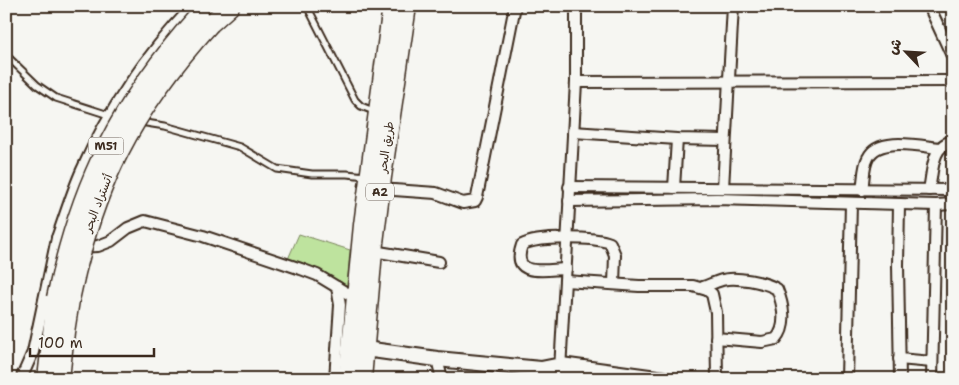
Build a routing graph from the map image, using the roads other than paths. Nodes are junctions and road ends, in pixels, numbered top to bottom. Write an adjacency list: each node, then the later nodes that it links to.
1 (230, 6): 10 (highway, أتستراد البحر / M51)
2 (307, 6): 17 (lane)
3 (392, 6): 17 (highway, طريق البحر / A2)
4 (407, 6): 24 (highway, طريق البحر / A2)
5 (515, 6): 24 (street)
6 (576, 6): 15 (street)
7 (734, 6): 16 (street)
8 (929, 6): 13 (street)
9 (942, 6): 11 (street)
10 (202, 13): 18 (street); 46 (highway, أتستراد البحر / M51, bridge)
11 (953, 28)
12 (6, 56): 18 (lane)
13 (953, 58)
14 (953, 81): 16 (street)
15 (576, 82): 16 (street); 19 (street)
16 (729, 82): 21 (street)
17 (378, 113): 24 (highway, طريق البحر / A2)
18 (110, 115): 24 (lane); 36 (street)
19 (573, 132): 20 (street); 25 (street)
20 (677, 139): 21 (street); 26 (street)
21 (725, 140): 27 (street)
22 (953, 141): 23 (street)
23 (939, 148): 28 (street); 29 (street)
24 (375, 183): 38 (highway, طريق البحر / A2); 45 (highway, طريق البحر / A2)
25 (569, 187): 26 (street); 31 (street)
26 (674, 188): 27 (street)
27 (723, 188): 28 (street)
28 (862, 190): 29 (street)
29 (929, 190): 30 (street)
30 (953, 190)
31 (569, 201): 32 (street); 37 (street)
32 (851, 203): 33 (street); 64 (street)
33 (899, 204): 35 (street); 50 (street)
34 (953, 204): 35 (street)
35 (936, 205): 52 (street)
36 (57, 238): 43 (street); 54 (street)
37 (567, 239): 40 (street); 40 (street); 42 (street)
38 (373, 251): 39 (street); 49 (highway, طريق البحر / A2)
39 (439, 262)
40 (566, 269): 41 (street)
41 (565, 282): 42 (street); 53 (street)
42 (614, 284): 44 (street)
43 (336, 287): 45 (street); 47 (street)
44 (702, 287): 48 (street); 48 (street)
45 (355, 298): 47 (highway, طريق البحر / A2)
46 (63, 299): 55 (highway, أتستراد البحر / M51); 56 (highway, أتستراد البحر / M51)
47 (346, 330): 57 (street); 58 (highway, طريق البحر / A2)
48 (716, 338): 63 (street)
49 (365, 349): 51 (main road); 59 (highway, طريق البحر / A2)
50 (899, 359): 52 (street); 65 (street)
51 (437, 360): 53 (main road); 60 (street)
52 (932, 362): 66 (street)
53 (559, 374): 61 (main road); 62 (main road)
54 (21, 379)
55 (47, 379)
56 (60, 379)
57 (335, 379)
58 (348, 379)
59 (362, 379)
60 (442, 379)
61 (573, 379)
62 (664, 379)
63 (717, 379)
64 (847, 379)
65 (900, 379)
66 (932, 379)

